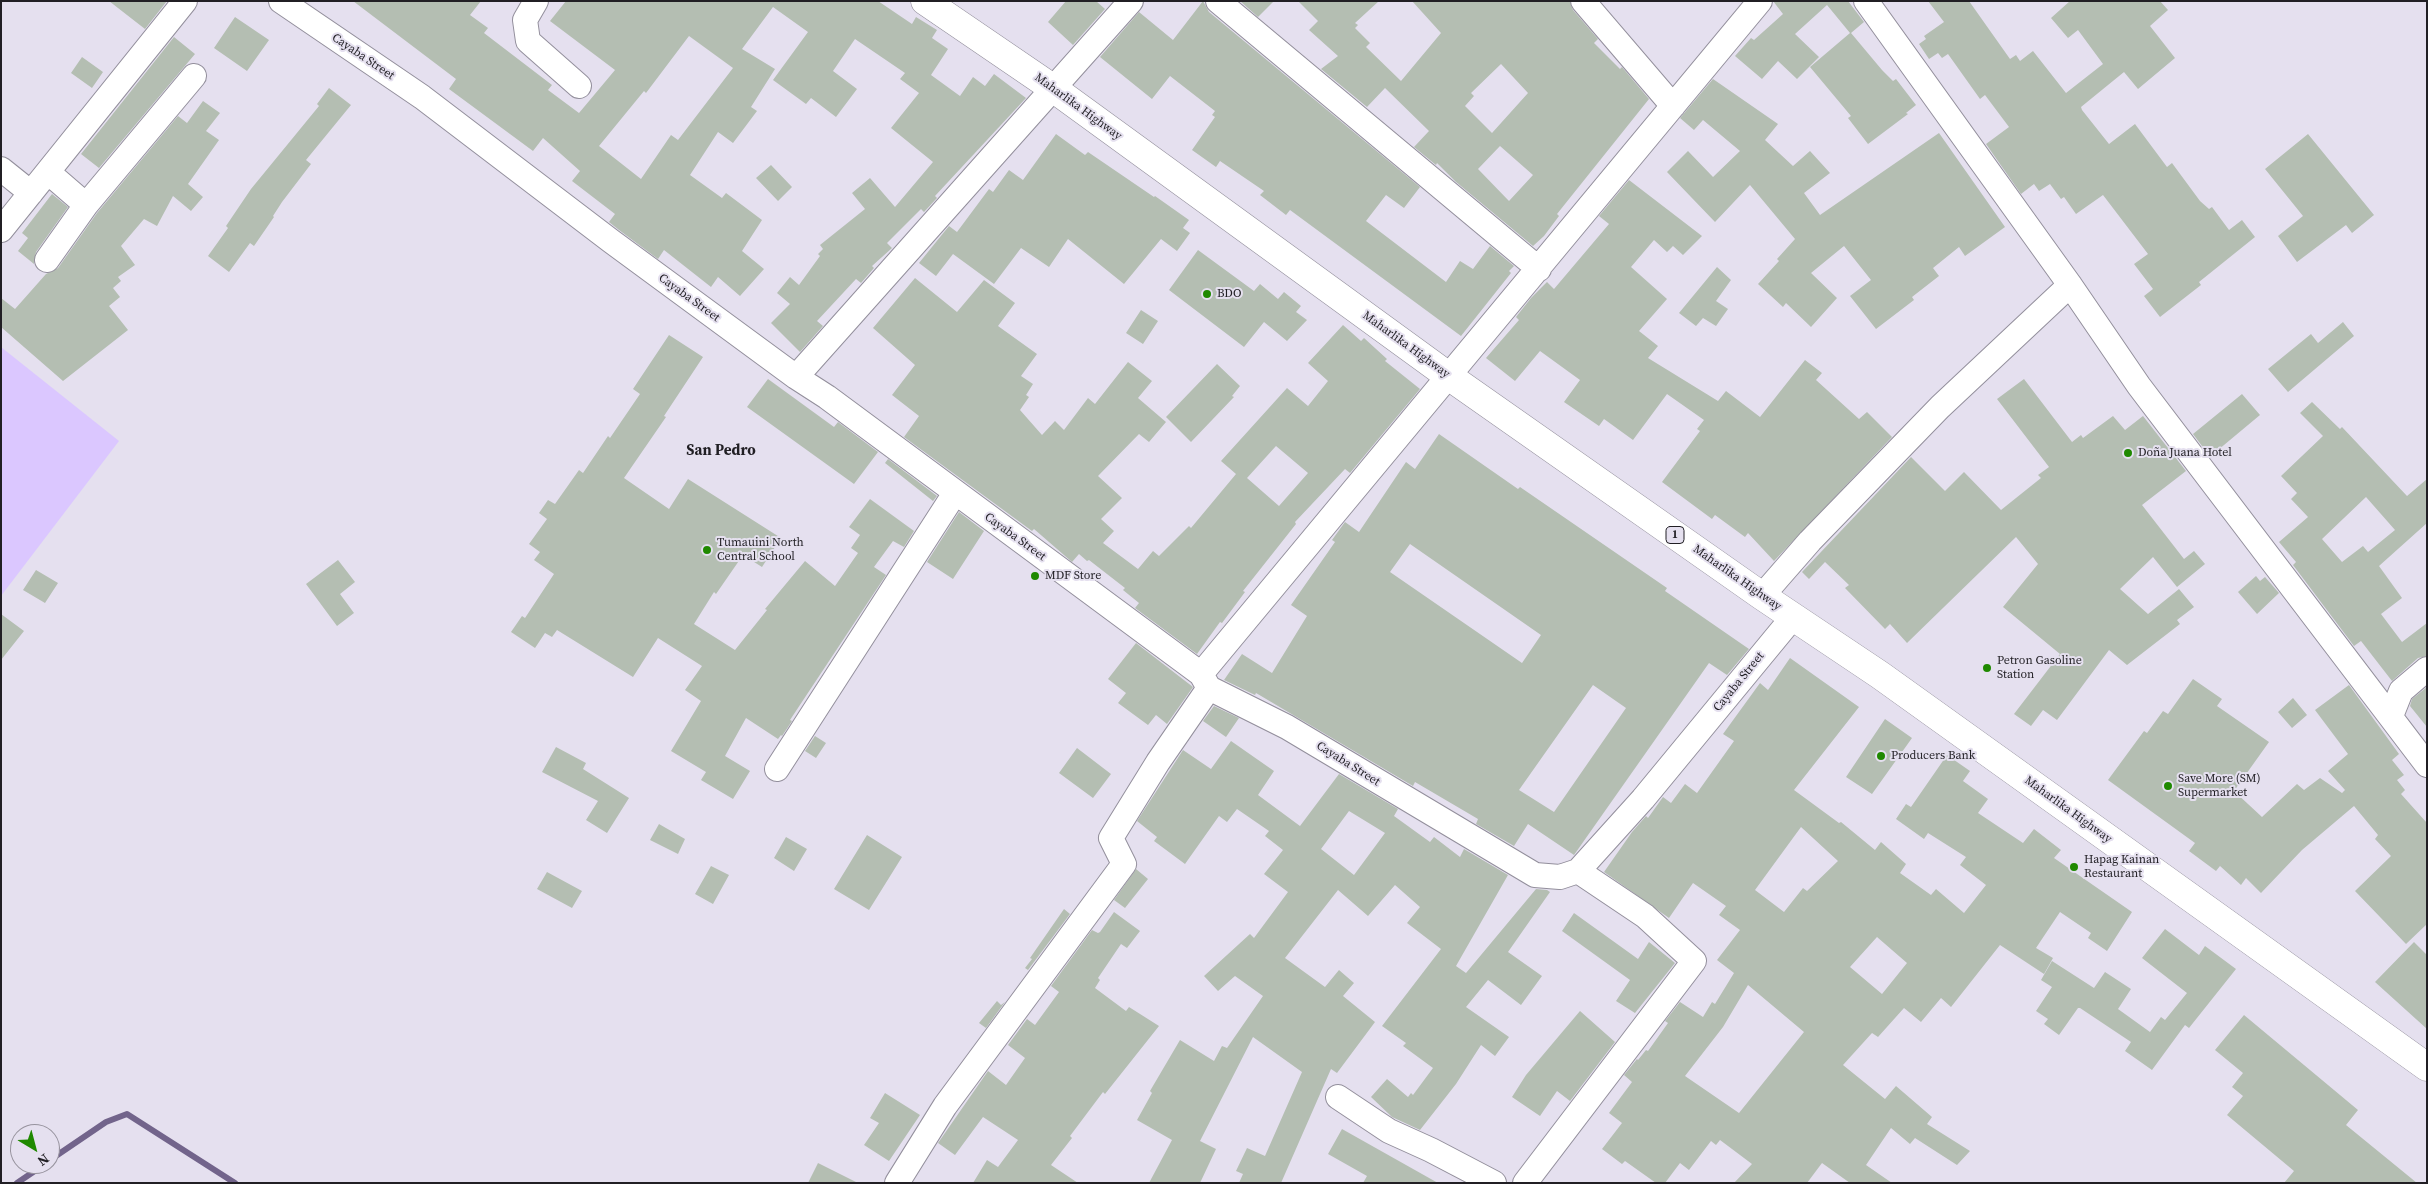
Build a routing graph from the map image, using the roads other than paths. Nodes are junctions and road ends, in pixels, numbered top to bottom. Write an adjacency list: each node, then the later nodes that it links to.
1 (185, 1): 15 (street)
2 (281, 1): 23 (street, Cayaba Street)
3 (536, 1): 11 (street)
4 (925, 1): 12 (main road, Maharlika Highway / 1)
5 (1131, 1): 12 (street)
6 (1218, 1): 20 (street)
7 (1583, 1): 13 (street)
8 (1760, 1): 13 (street)
9 (1866, 1): 21 (street)
10 (194, 76): 17 (street)
11 (579, 86)
12 (1054, 88): 22 (main road, Maharlika Highway / 1); 23 (street)
13 (1673, 106): 20 (street)
14 (1, 169): 16 (street)
15 (49, 173): 16 (street); 17 (street)
16 (31, 193): 18 (street)
17 (86, 205): 19 (street)
18 (1, 230)
19 (47, 260)
20 (1539, 269): 22 (street)
21 (2070, 285): 25 (street); 29 (street)
22 (1447, 375): 25 (main road, Maharlika Highway / 1); 28 (street)
23 (796, 377): 24 (street, Cayaba Street)
24 (955, 493): 28 (street, Cayaba Street); 31 (street)
25 (1762, 596): 26 (main road, Maharlika Highway / 1)
26 (1793, 617): 32 (street, Cayaba Street); 33 (main road, Maharlika Highway / 1)
27 (2427, 669): 29 (street)
28 (1205, 681): 32 (street, Cayaba Street); 35 (street)
29 (2390, 716): 30 (street)
30 (2427, 765)
31 (777, 769)
32 (1578, 871): 37 (street)
33 (2427, 1067)
34 (1338, 1097): 36 (street)
35 (897, 1183)
36 (1494, 1183)
37 (1525, 1183)

